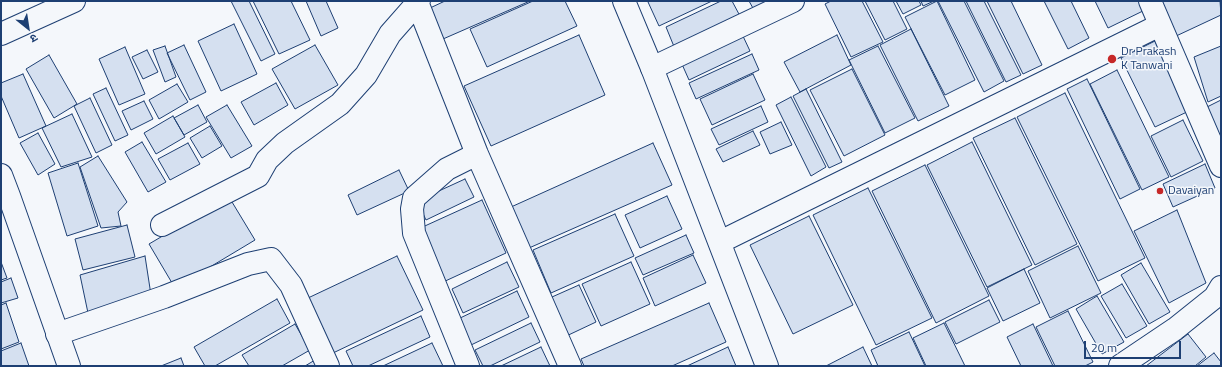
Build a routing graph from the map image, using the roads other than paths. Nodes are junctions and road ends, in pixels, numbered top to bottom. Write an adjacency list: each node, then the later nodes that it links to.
1 (74, 1): 7 (street)
2 (624, 1): 8 (street)
3 (793, 1): 8 (street)
4 (1150, 1): 6 (street)
5 (418, 2): 9 (street); 12 (street)
6 (1160, 26): 10 (street); 13 (street)
7 (1, 34)
8 (652, 68): 13 (street)
9 (477, 154): 18 (street); 19 (street)
10 (1221, 166)
11 (1, 175): 15 (street)
12 (162, 225)
13 (720, 242): 20 (street)
14 (1221, 287): 21 (street)
15 (57, 334): 16 (street); 17 (street)
16 (69, 366)
17 (328, 366)
18 (468, 366)
19 (570, 366)
20 (767, 366)
21 (1120, 366)

